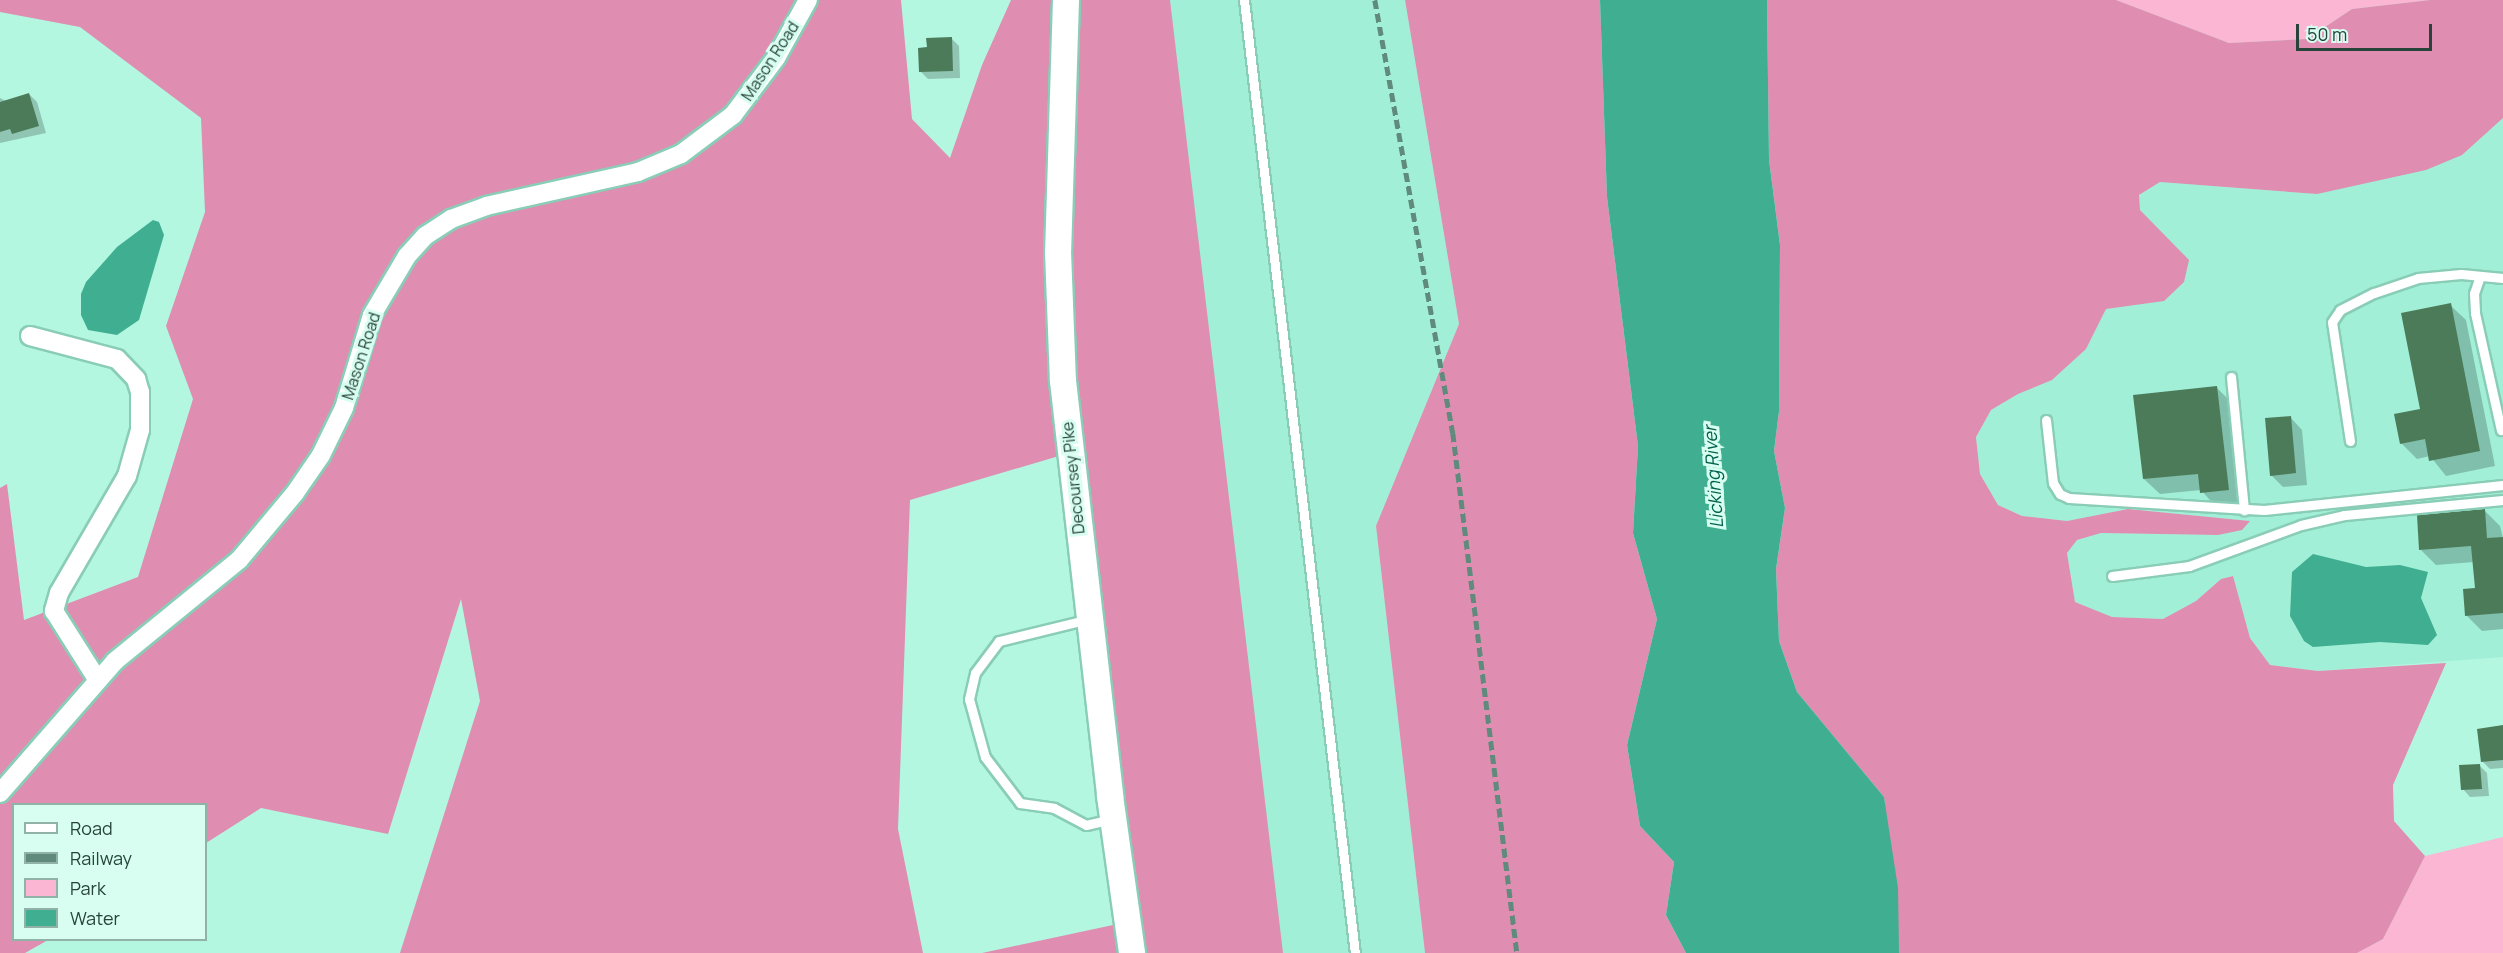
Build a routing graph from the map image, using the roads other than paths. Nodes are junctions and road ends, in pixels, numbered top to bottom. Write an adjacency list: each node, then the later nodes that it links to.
1 (808, 0): 16 (street, Mason Road)
2 (1066, 0): 15 (main road, Decoursey Pike)
3 (1244, 0): 20 (lane)
4 (2480, 276): 5 (lane); 9 (lane); 10 (lane)
5 (2503, 278)
6 (30, 336): 16 (street)
7 (2231, 377): 13 (lane)
8 (2046, 420): 13 (lane)
9 (2501, 430)
10 (2350, 441)
11 (2503, 484): 13 (lane)
12 (2503, 500): 14 (lane)
13 (2244, 510)
14 (2112, 576)
15 (1089, 619): 18 (main road, Decoursey Pike); 18 (lane)
16 (97, 679): 17 (street, Mason Road)
17 (0, 793)
18 (1113, 819): 19 (main road, Decoursey Pike)
19 (1132, 953)
20 (1355, 953)

